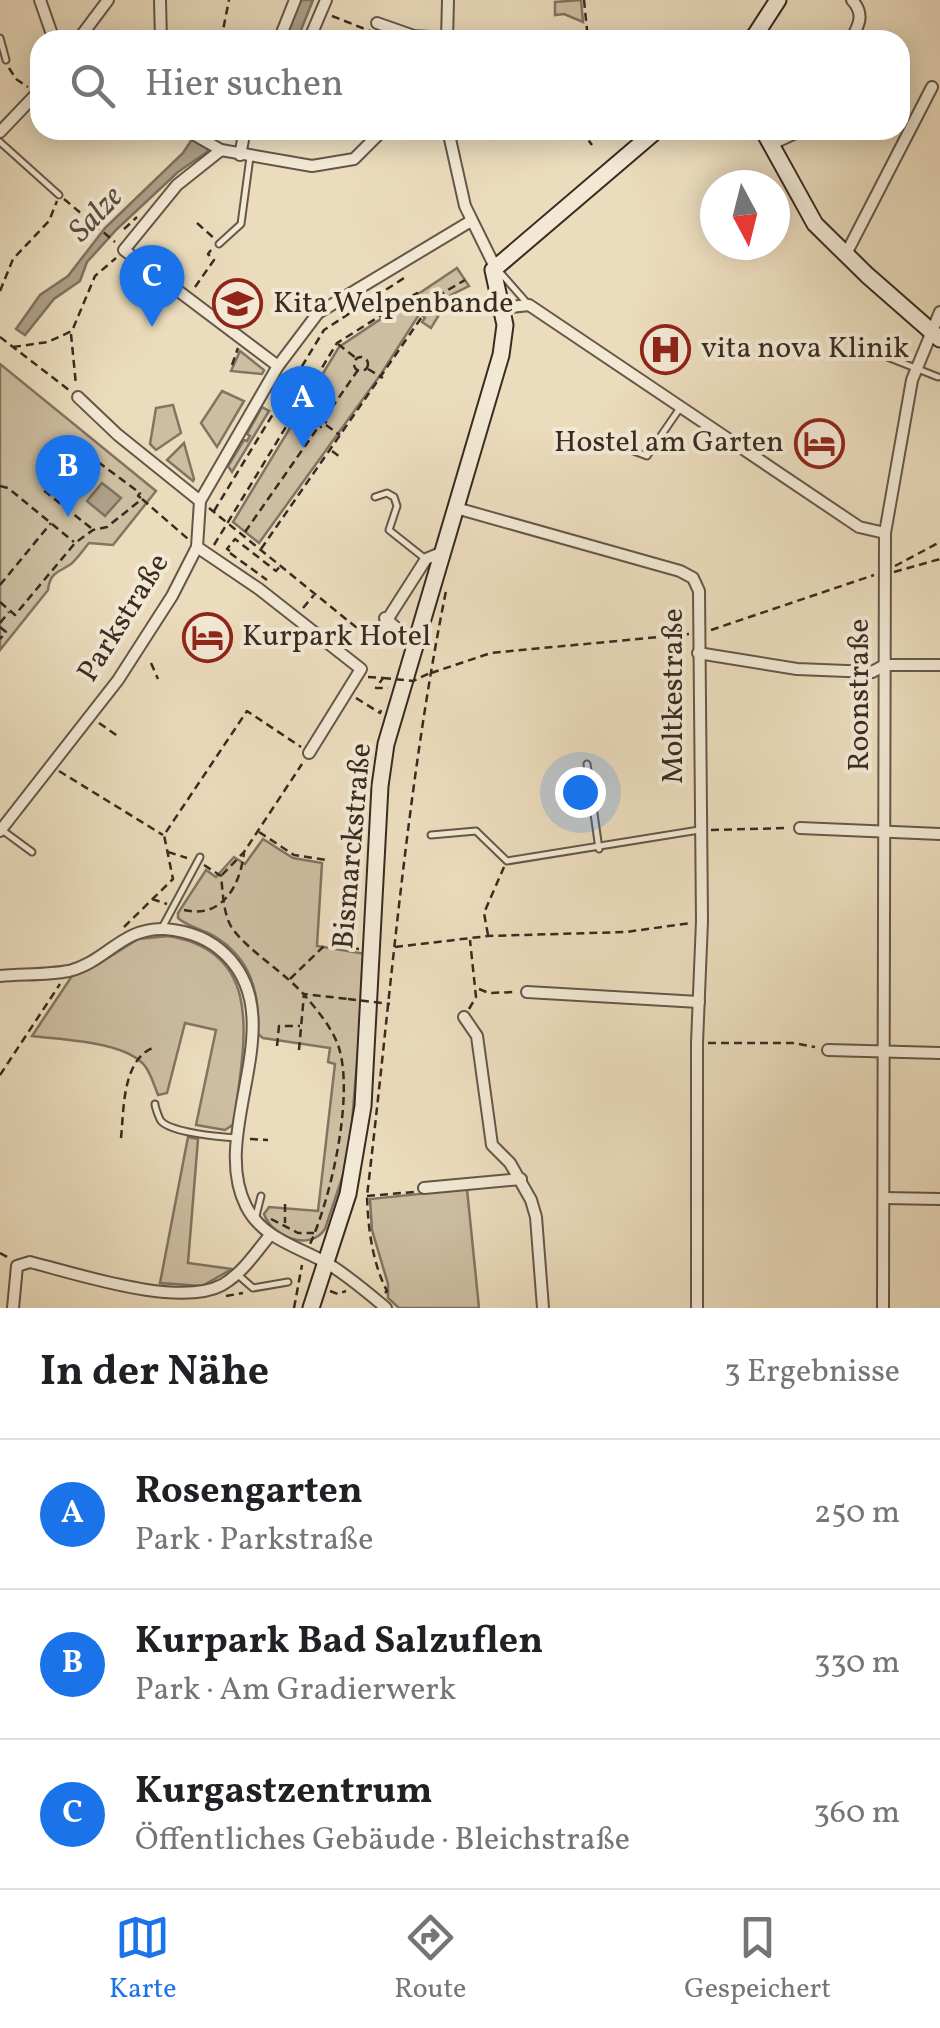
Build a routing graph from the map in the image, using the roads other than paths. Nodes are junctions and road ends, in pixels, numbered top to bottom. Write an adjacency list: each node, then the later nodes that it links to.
1 (40, 0): 10 (street)
2 (108, 0): 11 (street)
3 (160, 0): 12 (street)
4 (294, 0): 13 (street)
5 (326, 0): 14 (street)
6 (448, 0): 16 (street)
7 (778, 0): 17 (main road)
8 (852, 0): 18 (street)
9 (377, 23): 15 (street)
10 (50, 30)
11 (86, 30)
12 (161, 30)
13 (283, 30)
14 (314, 30)
15 (397, 30)
16 (447, 30)
17 (758, 30)
18 (857, 30)
19 (0, 38): 20 (lane)
20 (6, 60)
21 (932, 86): 23 (street)
22 (30, 95): 24 (street)
23 (910, 129)
24 (0, 132)
25 (203, 140): 33 (street)
26 (245, 140): 34 (street)
27 (375, 140): 34 (street)
28 (451, 140): 36 (street)
29 (645, 140): 39 (main road)
30 (769, 140): 38 (main road)
31 (904, 140): 38 (street)
32 (0, 142): 35 (lane)
33 (216, 148): 34 (street); 45 (street)
34 (245, 156): 37 (lane)
35 (59, 194)
36 (471, 221): 39 (street); 45 (street, Parkstraße)
37 (219, 244)
38 (846, 254): 43 (main road)
39 (496, 267): 40 (lane); 42 (main road, Bismarckstraße)
40 (529, 305): 42 (street); 49 (street)
41 (940, 312): 43 (street, Roonstraße)
42 (503, 316): 53 (main road, Bismarckstraße)
43 (935, 335): 46 (street, Roonstraße)
44 (852, 342): 46 (lane)
45 (278, 366): 52 (street, Parkstraße)
46 (915, 368): 47 (lane); 54 (street, Roonstraße)
47 (938, 377)
48 (78, 397): 52 (street)
49 (681, 406): 50 (lane); 54 (street)
50 (617, 445)
51 (375, 497): 57 (lane)
52 (200, 501): 55 (street, Parkstraße)
53 (456, 508): 56 (main road, Bismarckstraße); 61 (street, Moltkestraße)
54 (885, 533): 62 (street, Roonstraße)
55 (197, 547): 64 (street); 67 (street, Parkstraße)
56 (448, 556): 57 (street); 60 (main road, Bismarckstraße)
57 (426, 559): 58 (street)
58 (385, 618): 59 (street); 60 (street)
59 (380, 630)
60 (415, 644): 92 (main road, Bismarckstraße)
61 (698, 653): 62 (street); 68 (street, Moltkestraße)
62 (884, 665): 63 (street); 69 (street, Roonstraße)
63 (940, 665)
64 (309, 753)
65 (587, 764): 72 (lane)
66 (800, 828): 69 (street)
67 (1, 830): 73 (lane)
68 (700, 830): 72 (lane); 78 (street, Moltkestraße)
69 (886, 832): 70 (street); 81 (street, Roonstraße)
70 (940, 834)
71 (432, 835): 72 (lane)
72 (599, 848)
73 (32, 852)
74 (200, 860): 75 (lane)
75 (161, 929): 76 (street); 84 (street)
76 (0, 976)
77 (527, 992): 78 (street)
78 (699, 1002): 101 (street, Moltkestraße)
79 (464, 1017): 85 (street)
80 (828, 1050): 81 (street)
81 (885, 1051): 82 (street); 88 (street, Roonstraße)
82 (940, 1053)
83 (154, 1104): 84 (lane)
84 (238, 1138): 90 (street)
85 (521, 1179): 86 (street); 100 (street)
86 (424, 1188)
87 (261, 1196): 90 (lane)
88 (884, 1198): 89 (street); 102 (street, Roonstraße)
89 (940, 1199)
90 (254, 1218): 91 (street)
91 (271, 1234): 92 (street); 93 (street)
92 (326, 1262): 96 (street); 99 (main road, Bismarckstraße)
93 (237, 1274): 94 (lane); 95 (street)
94 (288, 1282)
95 (166, 1294): 97 (street); 98 (street)
96 (382, 1305)
97 (13, 1308)
98 (163, 1308)
99 (312, 1308)
100 (543, 1308)
101 (697, 1308)
102 (883, 1308)

